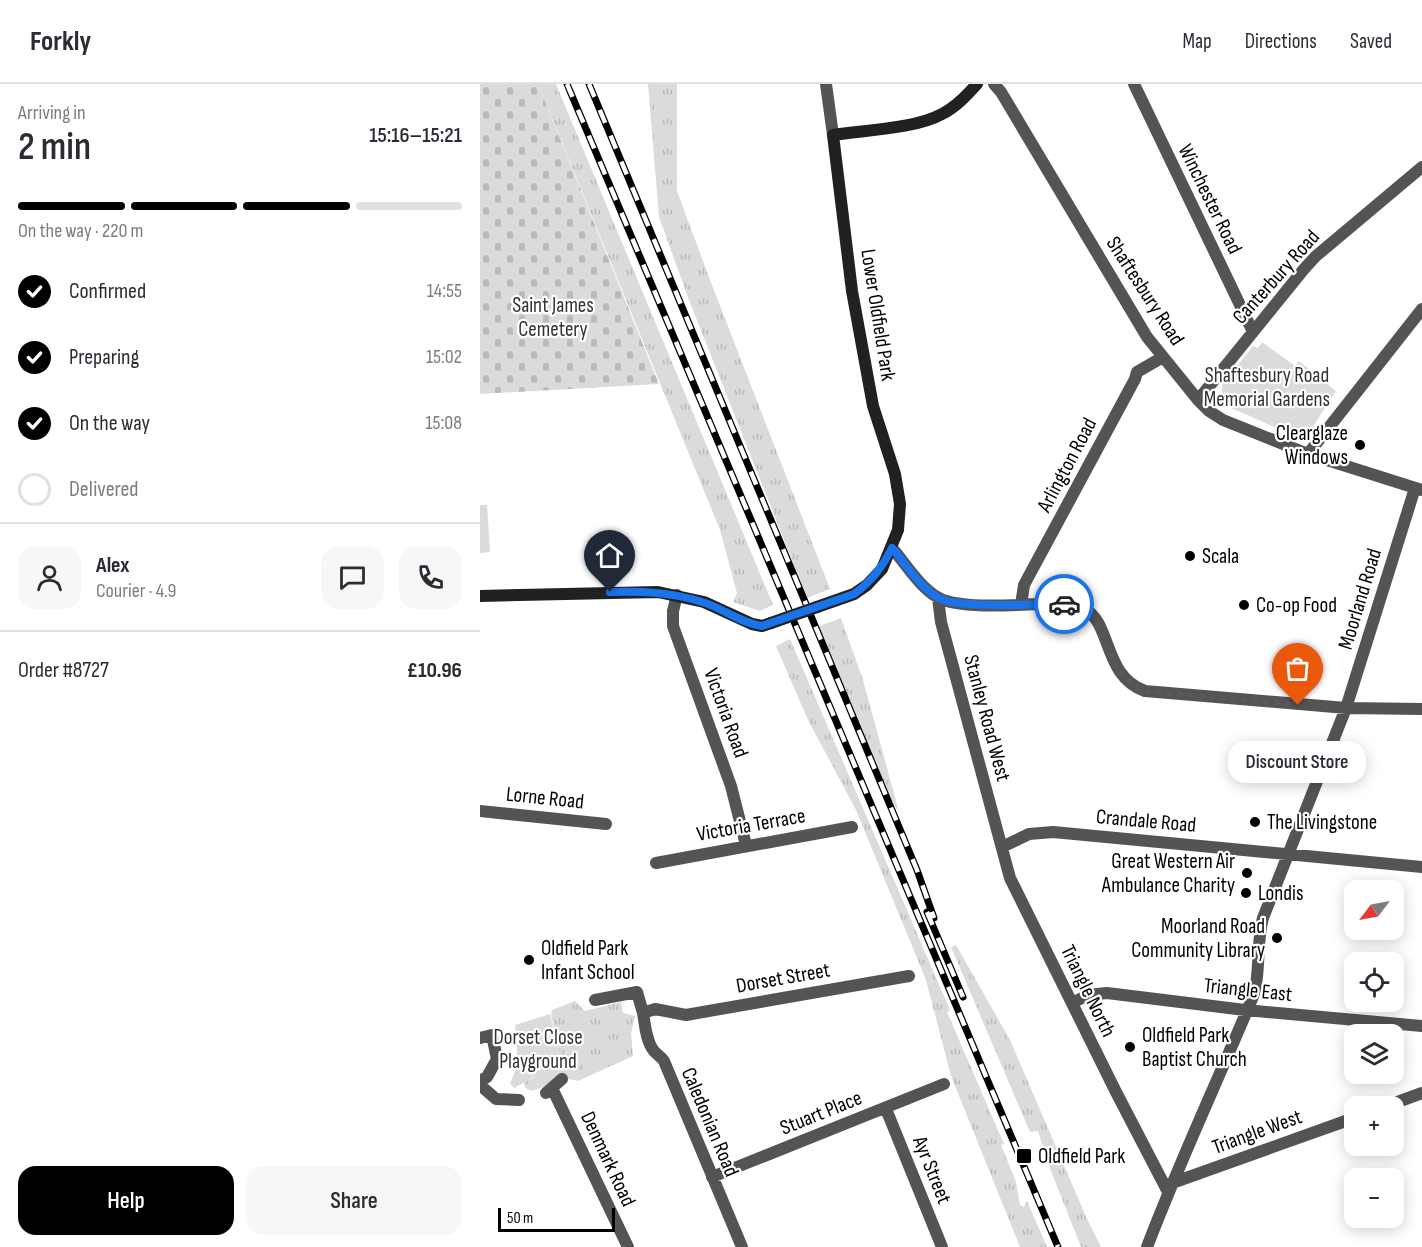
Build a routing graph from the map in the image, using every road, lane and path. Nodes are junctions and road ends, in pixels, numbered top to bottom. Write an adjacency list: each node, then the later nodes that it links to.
1 (826, 84): 5 (street, Lower Oldfield Park)
2 (977, 84): 5 (main road)
3 (994, 84): 9 (street, Shaftesbury Road)
4 (1134, 84): 8 (street, Winchester Road)
5 (833, 135): 13 (main road, Lower Oldfield Park)
6 (1422, 167): 8 (street, Canterbury Road)
7 (1422, 309): 11 (street)
8 (1252, 330): 10 (street, Canterbury Road)
9 (1163, 357): 10 (street, Shaftesbury Road); 17 (street, Arlington Road)
10 (1198, 400): 11 (street, Shaftesbury Road)
11 (1308, 454): 12 (street, Shaftesbury Road)
12 (1419, 489): 18 (street, Moorland Road)
13 (892, 548): 14 (main road, Lower Oldfield Park, bridge); 16 (street)
14 (677, 595): 15 (main road); 23 (street, Victoria Road)
15 (480, 596)
16 (938, 598): 17 (street); 24 (street, Stanley Road West)
17 (1021, 604): 18 (street)
18 (1346, 708): 19 (street); 25 (street, Moorland Road)
19 (1422, 709)
20 (480, 811): 21 (street, Lorne Road)
21 (606, 824)
22 (852, 827): 23 (street, Victoria Terrace)
23 (746, 845): 26 (street, Victoria Terrace)
24 (1002, 847): 25 (street, Crandale Road); 30 (street, Triangle North)
25 (1289, 853): 27 (street, Crandale Road); 31 (street, Moorland Road)
26 (656, 863)
27 (1422, 867)
28 (909, 976): 32 (street, Dorset Street)
29 (595, 1000): 32 (street, Caledonian Road)
30 (1072, 1003): 31 (street, Triangle East); 44 (street, Triangle North)
31 (1245, 1010): 33 (street, Triangle East); 44 (street, Moorland Road)
32 (643, 1013): 43 (street, Caledonian Road)
33 (1422, 1026)
34 (480, 1038): 36 (street)
35 (562, 1079): 45 (street, Denmark Road)
36 (480, 1083): 39 (street)
37 (944, 1084): 41 (street, Stuart Place)
38 (1422, 1093): 40 (street)
39 (519, 1100)
40 (1404, 1100)
41 (886, 1108): 43 (street, Stuart Place); 47 (street, Ayr Street)
42 (1344, 1122): 44 (street, Triangle West)
43 (712, 1177): 46 (street, Caledonian Road)
44 (1170, 1188): 48 (street)
45 (628, 1247)
46 (742, 1247)
47 (942, 1247)
48 (1147, 1247)

